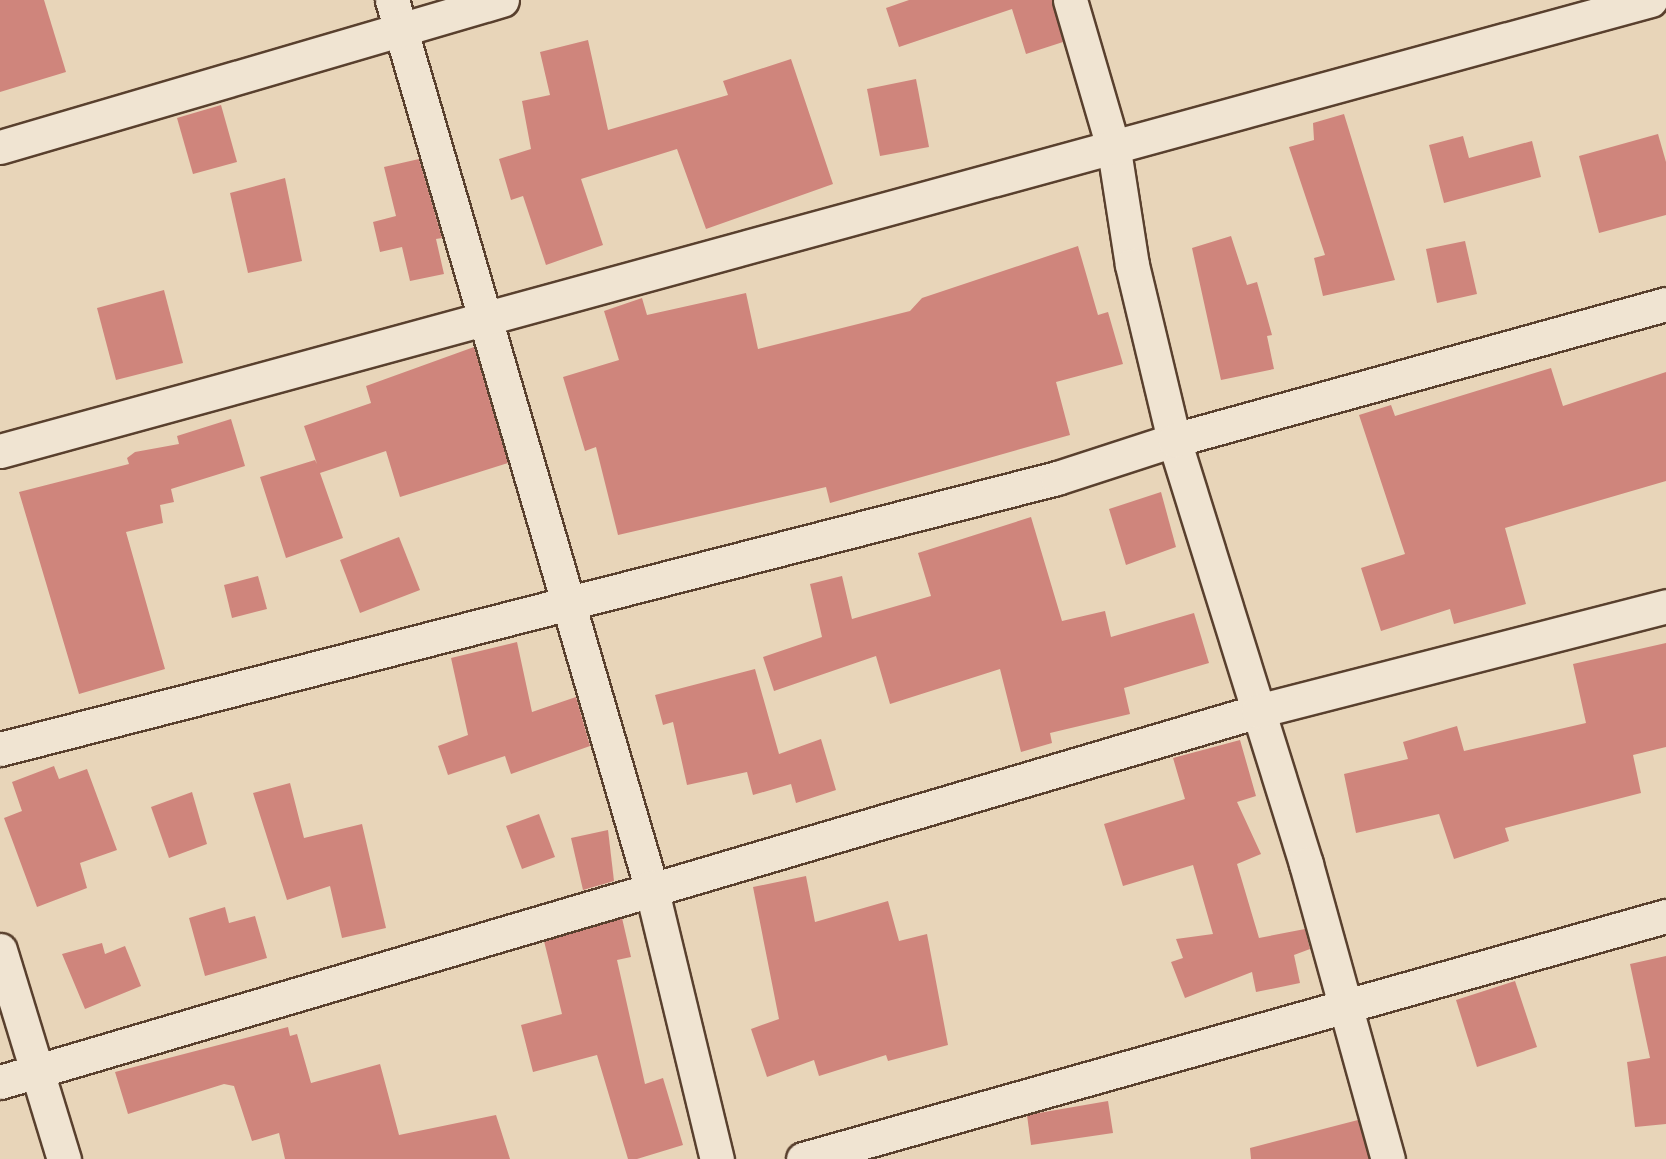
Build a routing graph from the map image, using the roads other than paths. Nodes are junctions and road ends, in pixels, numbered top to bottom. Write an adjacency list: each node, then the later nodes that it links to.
1 (502, 0): 4 (street)
2 (1070, 0): 6 (street)
3 (1651, 0): 6 (street)
4 (397, 14): 5 (street); 8 (street)
5 (0, 147)
6 (1114, 150): 8 (street); 9 (street)
7 (1666, 304): 9 (street)
8 (486, 318): 10 (street); 11 (street)
9 (1174, 440): 11 (street); 13 (street)
10 (0, 451)
11 (570, 603): 14 (street); 15 (street)
12 (1666, 606): 13 (street)
13 (1258, 711): 15 (street); 18 (street)
14 (0, 749)
15 (651, 887): 19 (street); 22 (street)
16 (1666, 916): 18 (street)
17 (0, 950): 19 (street)
18 (1342, 1004): 23 (street); 24 (street)
19 (38, 1073): 20 (street); 21 (street)
20 (0, 1082)
21 (64, 1159)
22 (717, 1159)
23 (803, 1159)
24 (1388, 1159)

